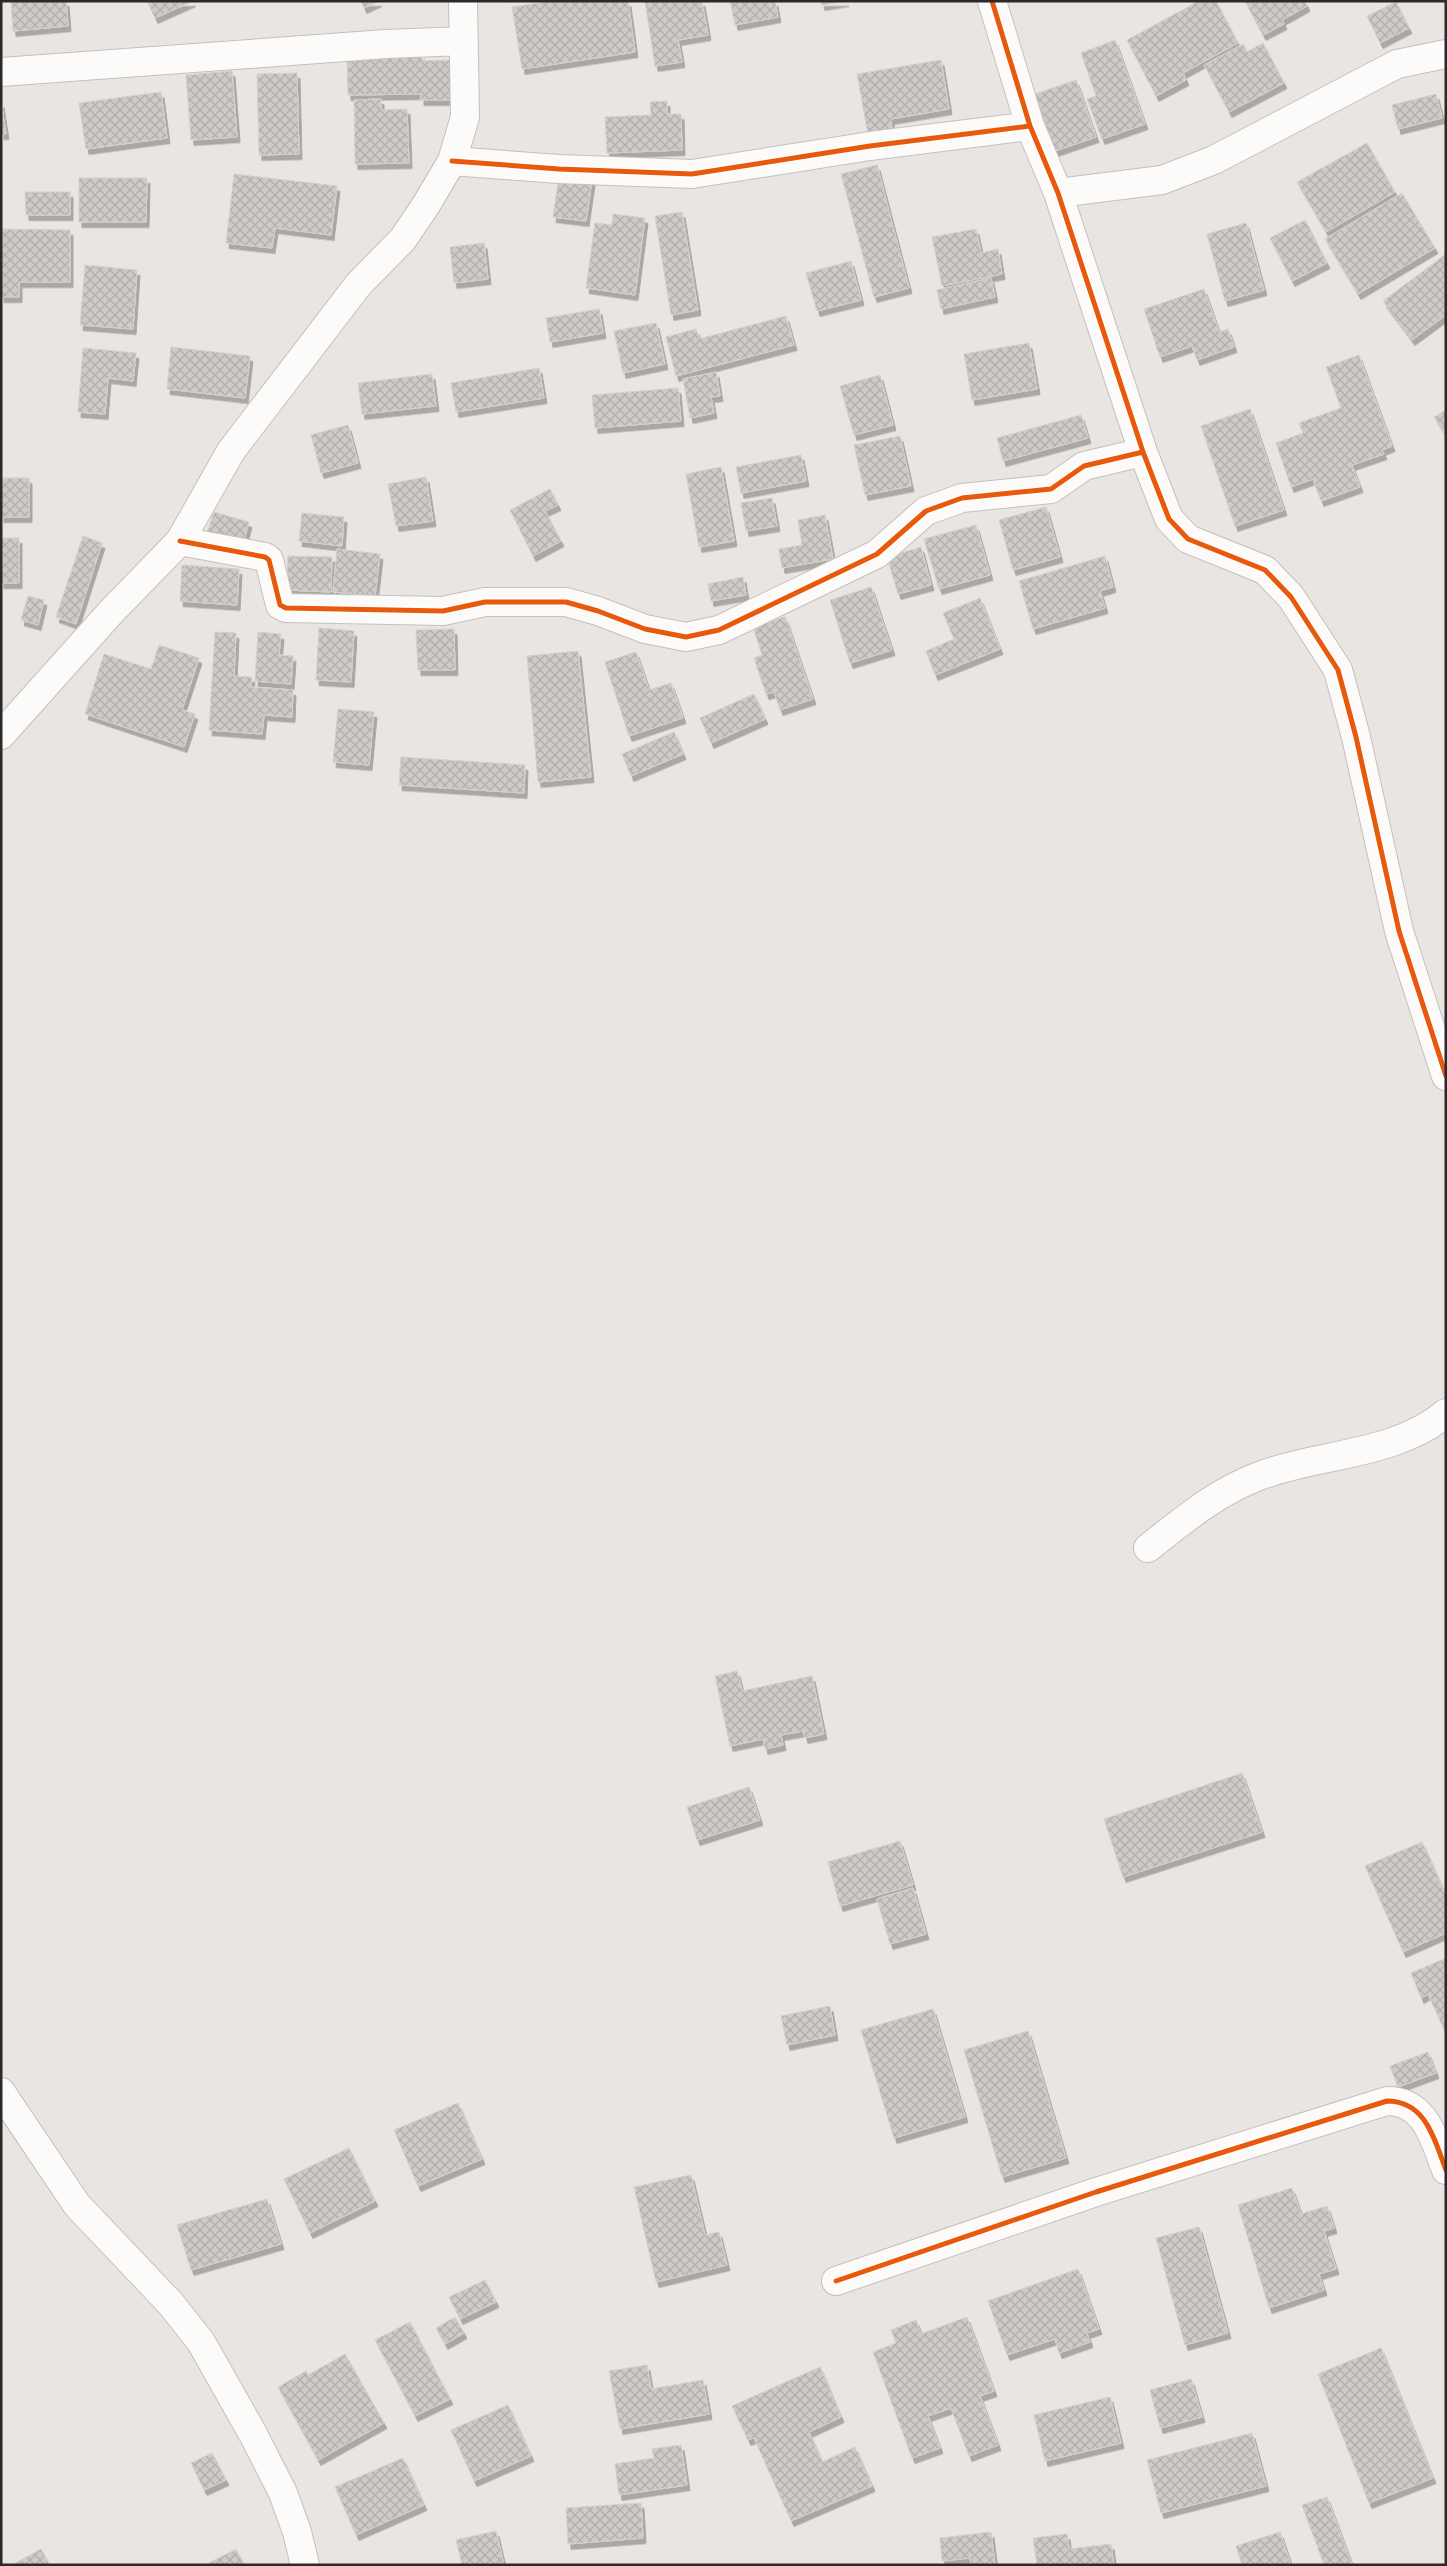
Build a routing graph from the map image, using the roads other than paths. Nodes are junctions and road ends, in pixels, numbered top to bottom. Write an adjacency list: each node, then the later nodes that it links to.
1 (462, 1): 3 (street)
2 (992, 1): 6 (street)
3 (464, 41): 5 (street); 7 (street)
4 (1446, 54): 8 (street)
5 (1, 72)
6 (1030, 126): 7 (street); 8 (street)
7 (452, 161): 10 (street)
8 (1058, 193): 9 (street)
9 (1143, 452): 10 (street); 12 (street)
10 (180, 541): 11 (street)
11 (4, 729)
12 (1446, 1076)
13 (1446, 1413): 14 (street)
14 (1148, 1548)
15 (1, 2092): 18 (street)
16 (1446, 2170): 17 (street)
17 (836, 2281)
18 (305, 2565)

